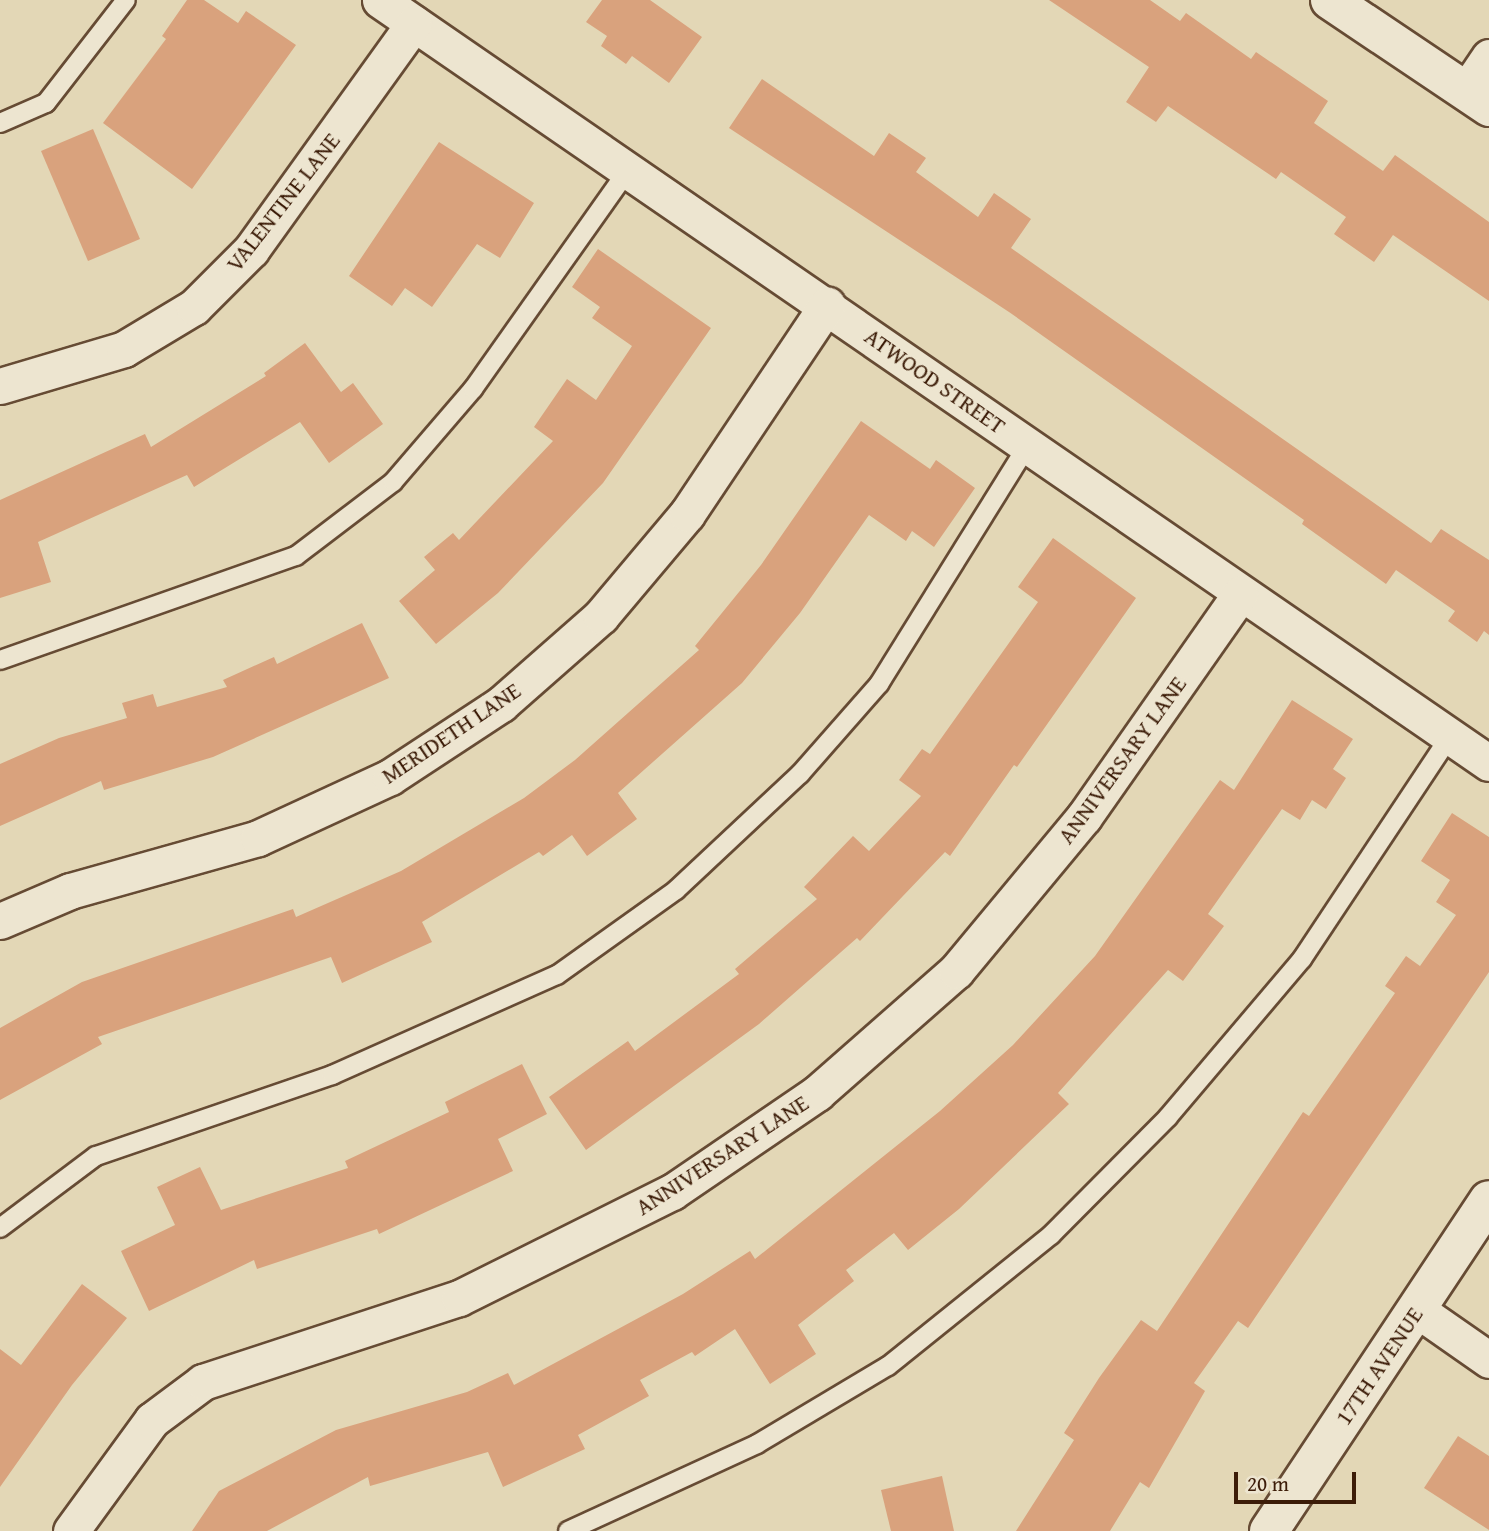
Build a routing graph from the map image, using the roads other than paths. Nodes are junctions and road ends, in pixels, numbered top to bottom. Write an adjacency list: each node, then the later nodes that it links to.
1 (126, 0): 7 (lane)
2 (380, 0): 4 (street, ATWOOD STREET)
3 (1330, 0): 6 (main road)
4 (414, 23): 8 (street, ATWOOD STREET); 10 (street, VALENTINE LANE)
5 (1489, 57): 6 (street)
6 (1478, 99)
7 (0, 123)
8 (629, 169): 9 (street, ATWOOD STREET); 13 (lane)
9 (827, 305): 11 (street, ATWOOD STREET); 16 (street, MERIDETH LANE)
10 (0, 386)
11 (1028, 445): 12 (street, ATWOOD STREET); 18 (lane)
12 (1240, 594): 14 (street, ATWOOD STREET); 22 (street, ANNIVERSARY LANE)
13 (0, 660)
14 (1450, 736): 15 (street, ATWOOD STREET); 23 (lane)
15 (1489, 763)
16 (0, 921)
17 (1489, 1200): 19 (main road, 17TH AVENUE)
18 (0, 1228)
19 (1416, 1309): 20 (street); 21 (main road, 17TH AVENUE)
20 (1489, 1360)
21 (1280, 1527)
22 (71, 1531)
23 (568, 1531)

